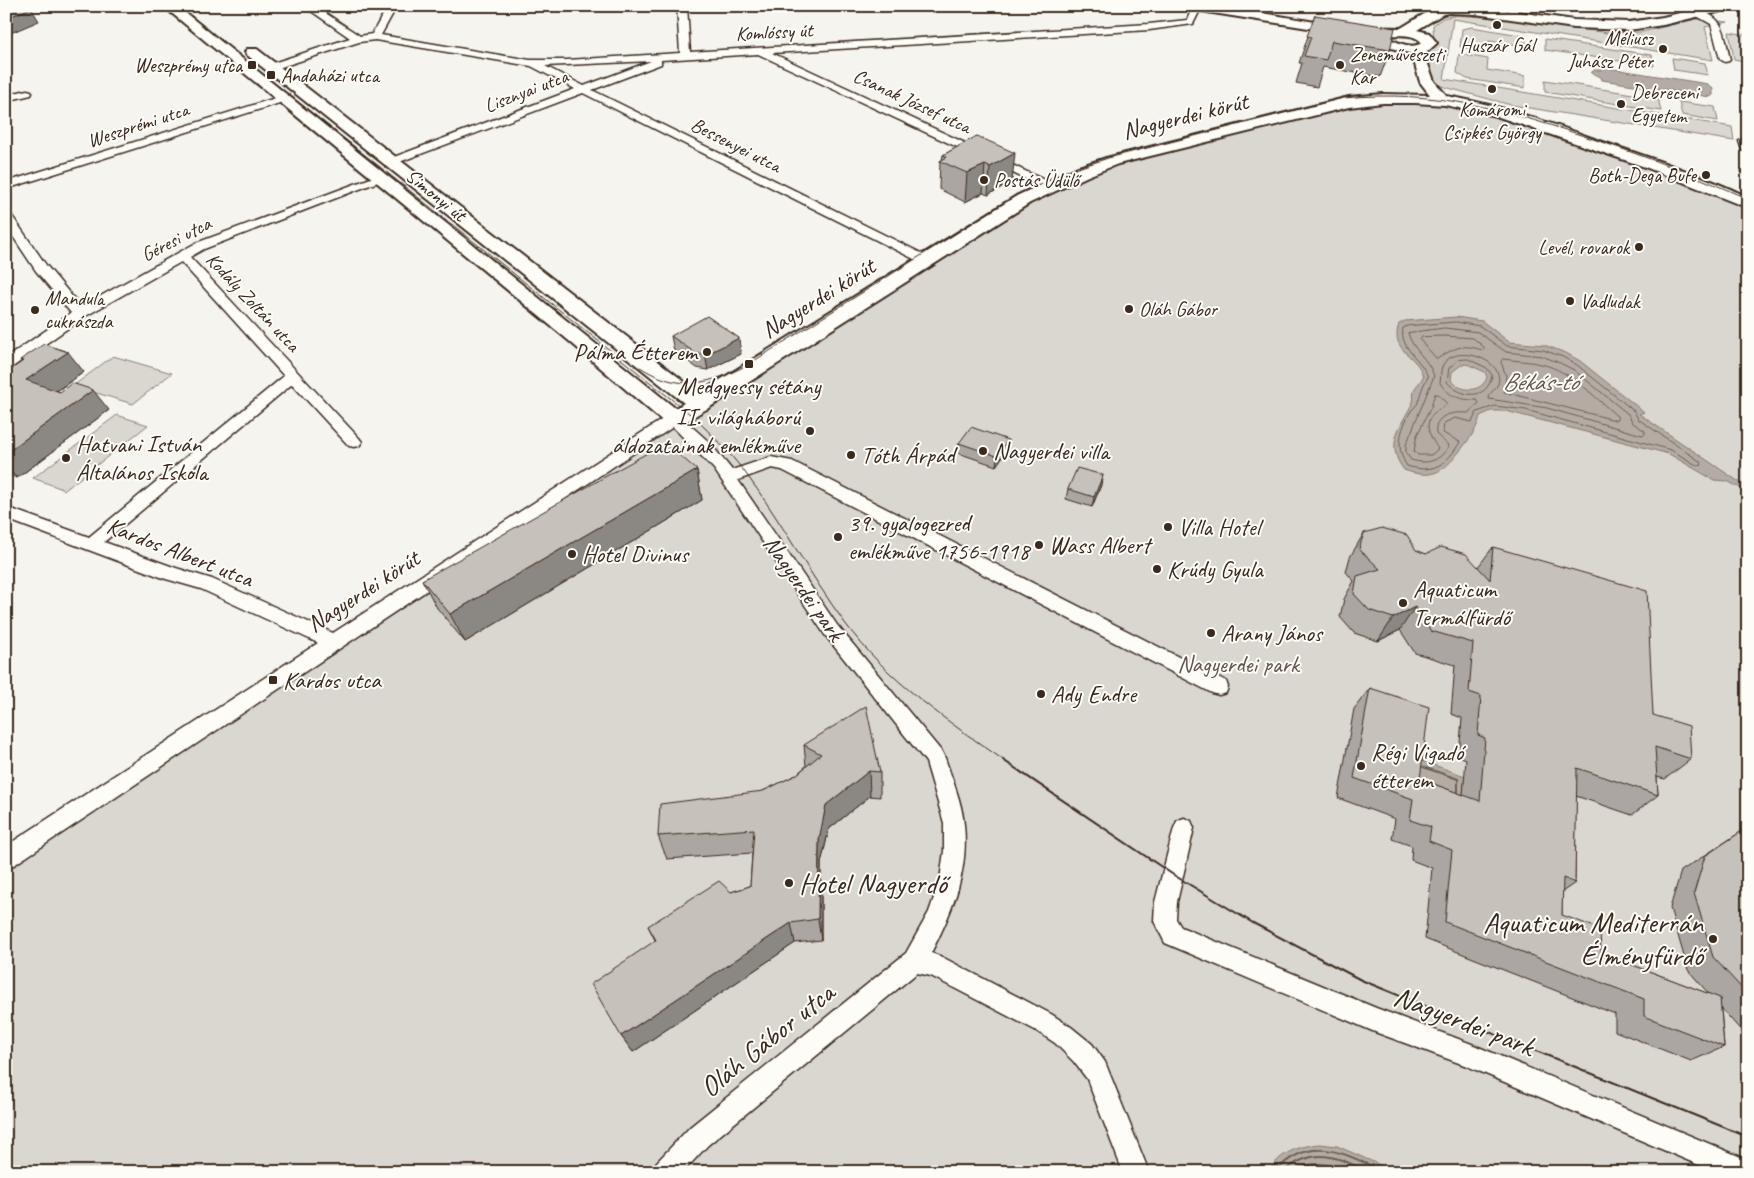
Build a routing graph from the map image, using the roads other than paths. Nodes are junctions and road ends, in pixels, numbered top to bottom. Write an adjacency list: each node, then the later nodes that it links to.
1 (169, 6): 25 (street, Simonyi út)
2 (308, 6): 12 (street)
3 (393, 6): 11 (street)
4 (682, 6): 17 (street)
5 (1197, 6): 13 (street); 16 (street, Komlóssy út)
6 (1725, 6): 9 (street)
7 (1514, 11): 8 (street); 9 (street)
8 (1432, 12): 10 (street); 15 (street)
9 (1698, 14): 18 (street)
10 (1405, 31): 13 (street); 15 (street)
11 (375, 37): 12 (street); 19 (street, Komlóssy út)
12 (358, 39): 20 (street)
13 (1391, 40): 15 (street); 23 (street)
14 (239, 42): 20 (street, Simonyi út)
15 (1422, 42): 26 (street)
16 (758, 50): 17 (street, Komlóssy út); 30 (street, Csanak József utca)
17 (681, 55): 19 (street, Komlóssy út); 21 (street, Lisznyai utca)
18 (1725, 58)
19 (530, 63): 21 (street, Bessenyei utca)
20 (271, 67): 27 (street, Simonyi út)
21 (584, 89): 27 (street, Lisznyai utca); 34 (street, Bessenyei utca)
22 (27, 94): 24 (street)
23 (1417, 97): 26 (street, Nagyerdei körút); 30 (street, Nagyerdei körút)
24 (6, 98)
25 (282, 99): 28 (street, Simonyi út); 29 (street, Weszprémi utca)
26 (1441, 99): 31 (street, Nagyerdei körút)
27 (390, 162): 38 (street, Simonyi út)
28 (379, 178): 33 (street, Géresi utca); 39 (street, Simonyi út)
29 (6, 186)
30 (1049, 186): 34 (street, Nagyerdei körút)
31 (1748, 203)
32 (6, 216): 35 (street)
33 (182, 256): 35 (street, Géresi utca); 37 (street, Kodály Zoltán utca)
34 (926, 261): 38 (street, Nagyerdei körút)
35 (79, 314): 36 (street, Géresi utca)
36 (6, 365)
37 (293, 376): 40 (street, Kodály Zoltán utca); 43 (street, Kodály Zoltán utca)
38 (699, 404): 39 (street, Nagyerdei körút)
39 (674, 419): 41 (street, Nagyerdei park); 44 (street, Nagyerdei körút)
40 (354, 442)
41 (730, 477): 45 (street); 48 (street, Nagyerdei park)
42 (6, 514): 43 (street, Kardos Albert utca)
43 (91, 544): 44 (street, Kardos Albert utca)
44 (334, 642): 47 (street, Nagyerdei körút)
45 (1219, 687)
46 (1184, 828): 51 (street, Nagyerdei park)
47 (6, 858)
48 (914, 961): 49 (street, Oláh Gábor utca); 50 (street)
49 (665, 1172)
50 (1136, 1172)
51 (1746, 1172)

